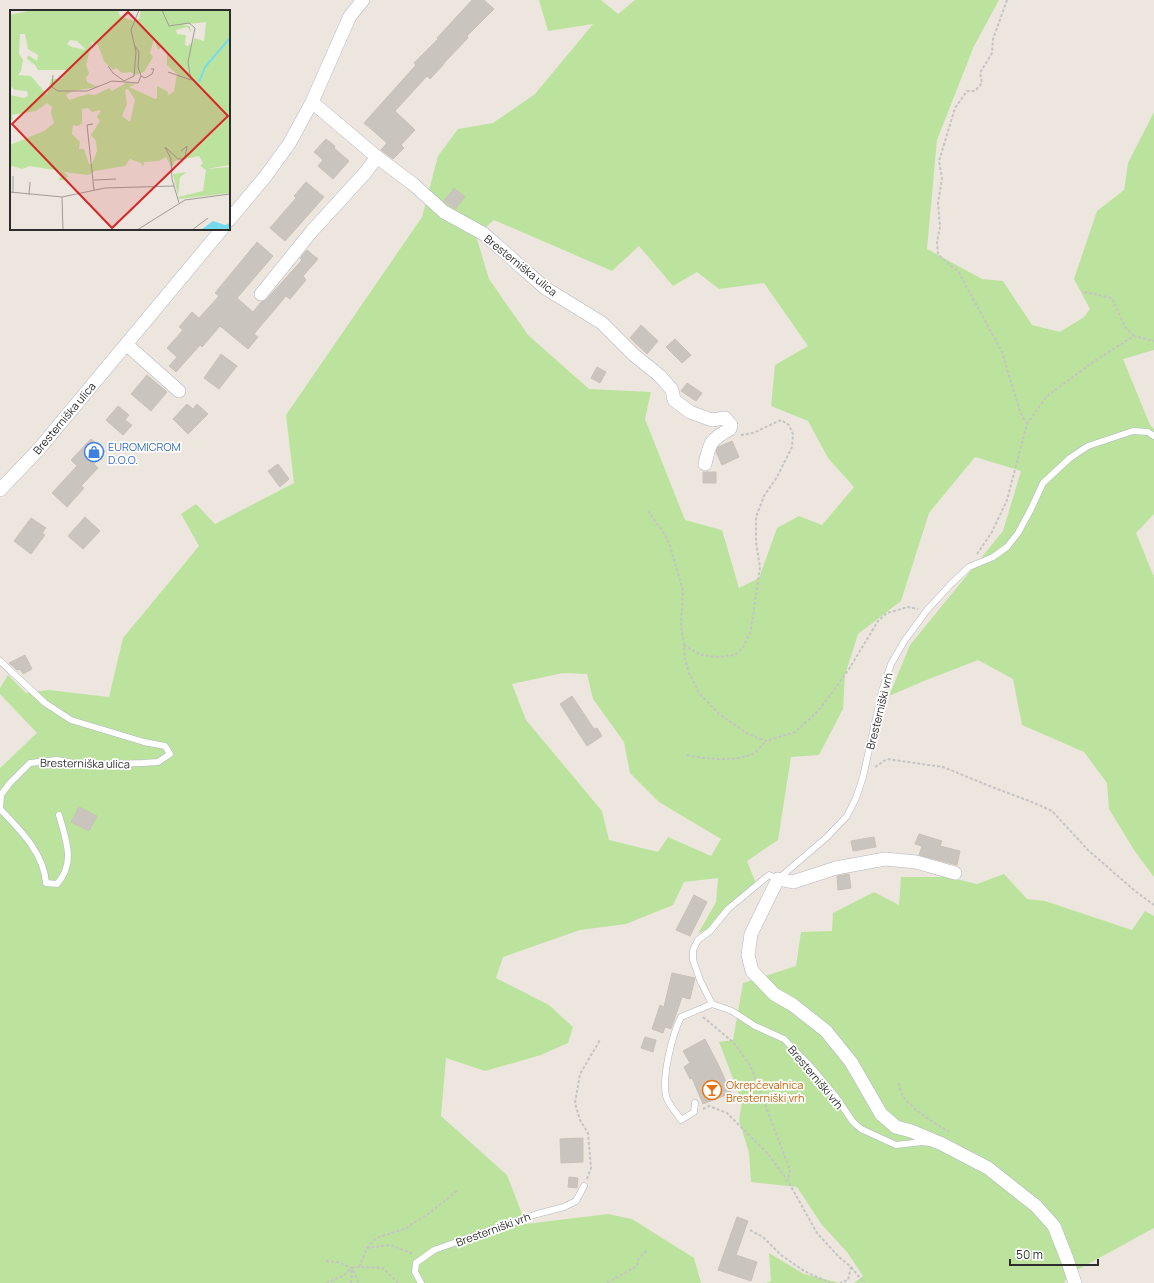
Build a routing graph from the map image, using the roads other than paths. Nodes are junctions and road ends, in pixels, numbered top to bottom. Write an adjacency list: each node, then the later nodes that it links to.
1 (363, 0): 2 (street)
2 (312, 102): 3 (street, Bresterniška ulica); 4 (street)
3 (377, 157): 6 (street); 10 (street, Bresterniška ulica)
4 (230, 219)
5 (221, 230): 7 (street, Bresterniška ulica)
6 (261, 294)
7 (126, 344): 8 (street); 11 (street, Bresterniška ulica)
8 (178, 391)
9 (1154, 436): 15 (lane, Bresterniški vrh)
10 (705, 464)
11 (0, 490)
12 (0, 661): 13 (lane, Bresterniška ulica)
13 (59, 815)
14 (955, 873): 15 (street)
15 (778, 879): 16 (lane); 18 (street, Bresterniški vrh)
16 (712, 1004): 17 (lane); 18 (lane, Bresterniški vrh)
17 (695, 1103)
18 (942, 1144): 21 (street, Bresterniški vrh)
19 (584, 1186): 20 (lane, Bresterniški vrh)
20 (421, 1283)
21 (1075, 1283)

